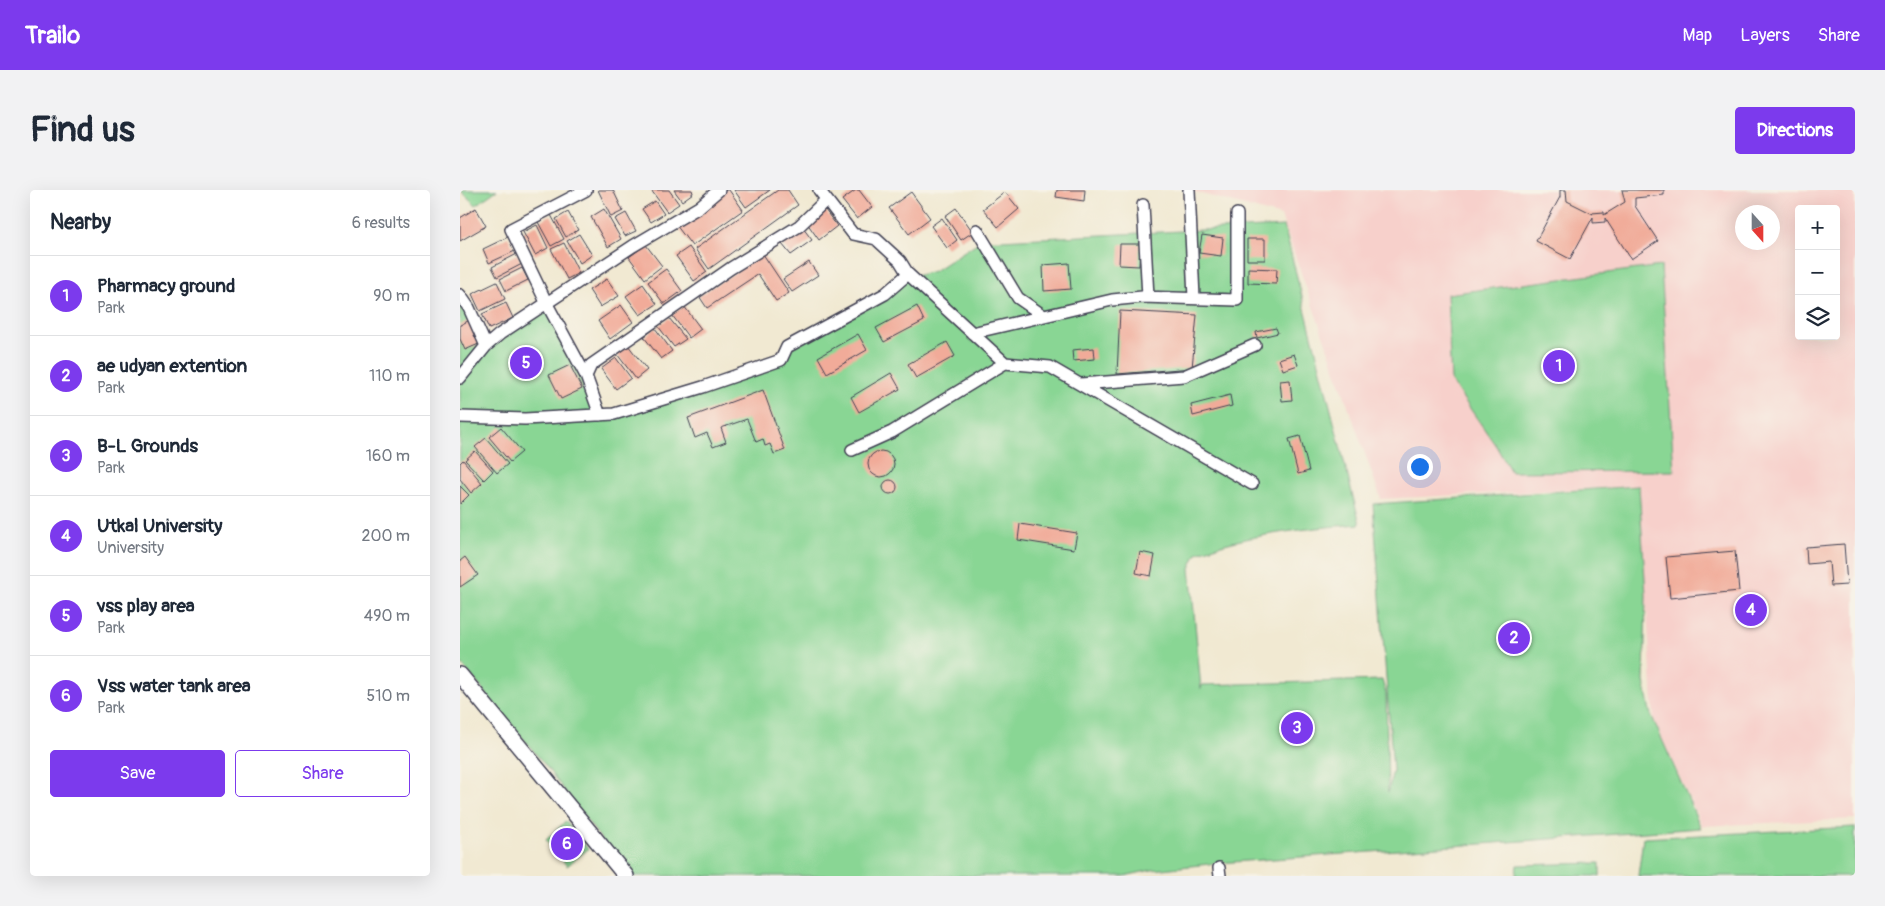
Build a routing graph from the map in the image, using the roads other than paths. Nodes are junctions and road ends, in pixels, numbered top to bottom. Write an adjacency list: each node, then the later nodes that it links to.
1 (586, 190): 13 (street)
2 (719, 190): 13 (street)
3 (819, 190): 5 (street)
4 (1189, 190): 12 (street)
5 (826, 200): 9 (street); 19 (street)
6 (1143, 205): 11 (street)
7 (1237, 214): 12 (street)
8 (977, 230): 14 (street)
9 (908, 274): 15 (street); 22 (street)
10 (460, 295): 17 (street)
11 (1148, 297): 12 (street); 14 (street)
12 (1194, 298)
13 (547, 304): 17 (street); 19 (street)
14 (1044, 316): 15 (street)
15 (972, 333): 18 (street)
16 (1256, 345): 21 (street)
17 (486, 346): 20 (street)
18 (1005, 363): 21 (street); 24 (street)
19 (586, 376): 22 (street)
20 (460, 378)
21 (1081, 384): 25 (street)
22 (600, 415): 23 (street)
23 (460, 417)
24 (852, 450)
25 (1252, 484)
26 (460, 675): 27 (street)
27 (626, 876)

